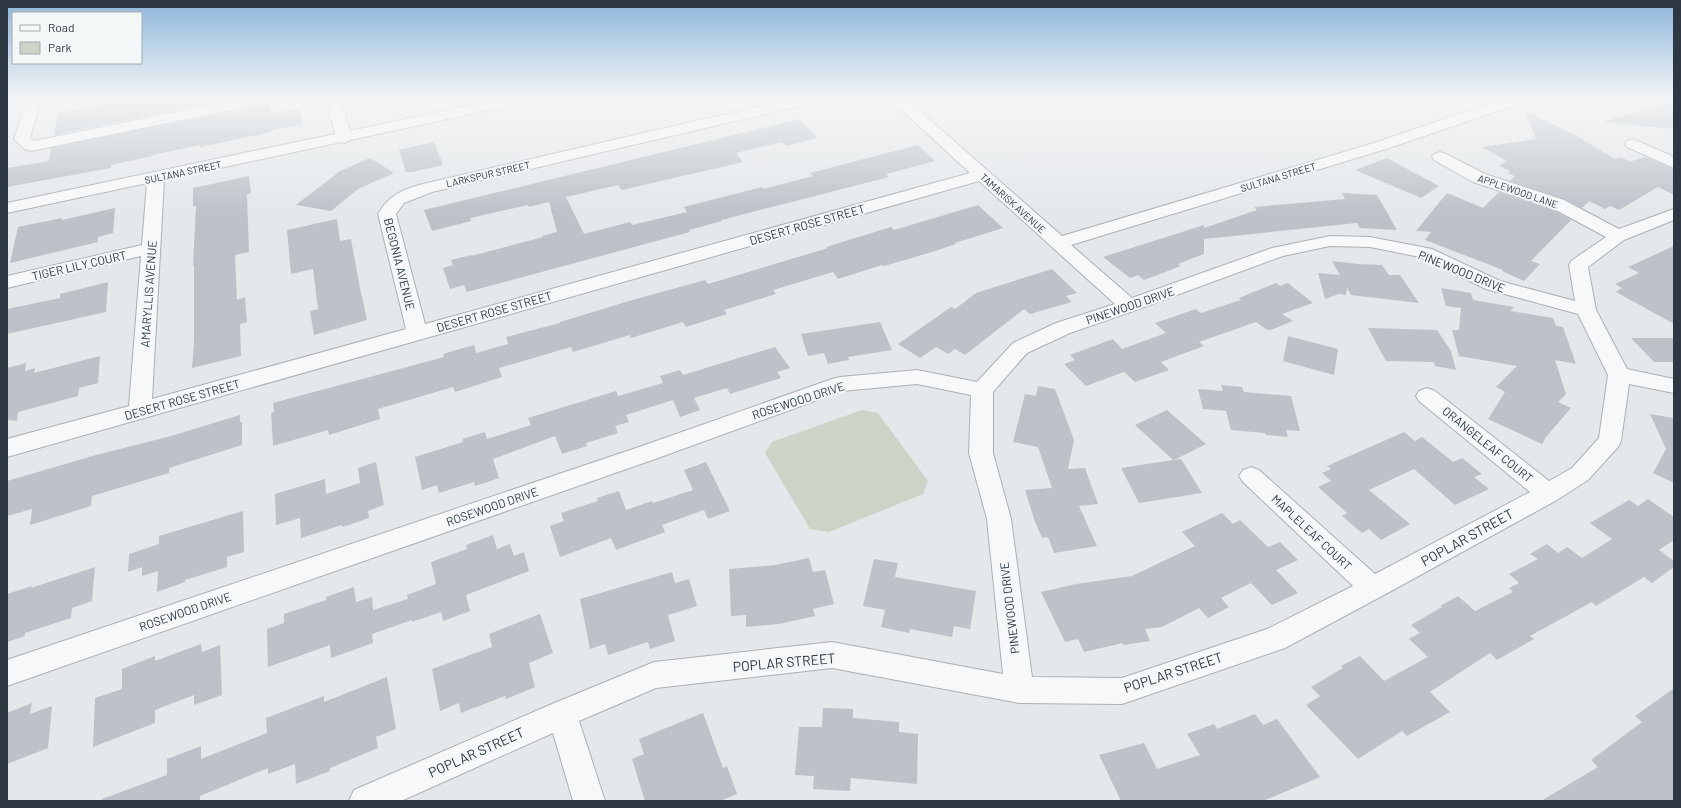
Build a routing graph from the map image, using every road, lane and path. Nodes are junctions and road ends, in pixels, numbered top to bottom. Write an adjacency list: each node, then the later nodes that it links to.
1 (23, 137): 2 (street)
2 (77, 137)
3 (350, 137): 7 (street, SULTANA STREET)
4 (649, 137): 13 (street, LARKSPUR STREET)
5 (939, 137): 11 (street, TAMARISK AVENUE)
6 (1407, 137): 17 (street, SULTANA STREET)
7 (344, 138): 12 (street, SULTANA STREET)
8 (1633, 144): 10 (street)
9 (1440, 157): 16 (street, APPLEWOOD LANE)
10 (1674, 163)
11 (982, 175): 17 (street, TAMARISK AVENUE); 22 (street, DESERT ROSE STREET)
12 (156, 177): 14 (street, SULTANA STREET); 18 (street, AMARYLLIS AVENUE)
13 (398, 199): 22 (street, BEGONIA AVENUE)
14 (7, 208)
15 (1674, 214): 16 (street)
16 (1618, 236): 21 (street)
17 (1058, 243): 20 (street, TAMARISK AVENUE)
18 (152, 248): 19 (street, TIGER LILY COURT); 27 (street, AMARYLLIS AVENUE)
19 (7, 282)
20 (1129, 306): 21 (street, PINEWOOD DRIVE); 25 (street, PINEWOOD DRIVE)
21 (1586, 310): 23 (street)
22 (417, 333): 27 (street, DESERT ROSE STREET)
23 (1619, 376): 24 (street); 30 (street, POPLAR STREET)
24 (1674, 386)
25 (982, 390): 32 (street, ROSEWOOD DRIVE); 33 (street, PINEWOOD DRIVE)
26 (1427, 396): 30 (street, ORANGELEAF COURT)
27 (140, 410): 28 (street, DESERT ROSE STREET)
28 (7, 448)
29 (1251, 476): 31 (street, MAPLELEAF COURT)
30 (1548, 493): 31 (street, POPLAR STREET)
31 (1373, 588): 33 (street, POPLAR STREET)
32 (7, 673)
33 (1019, 690): 34 (street, POPLAR STREET)
34 (562, 714): 35 (street, POPLAR STREET); 36 (street)
35 (365, 801)
36 (589, 801)

